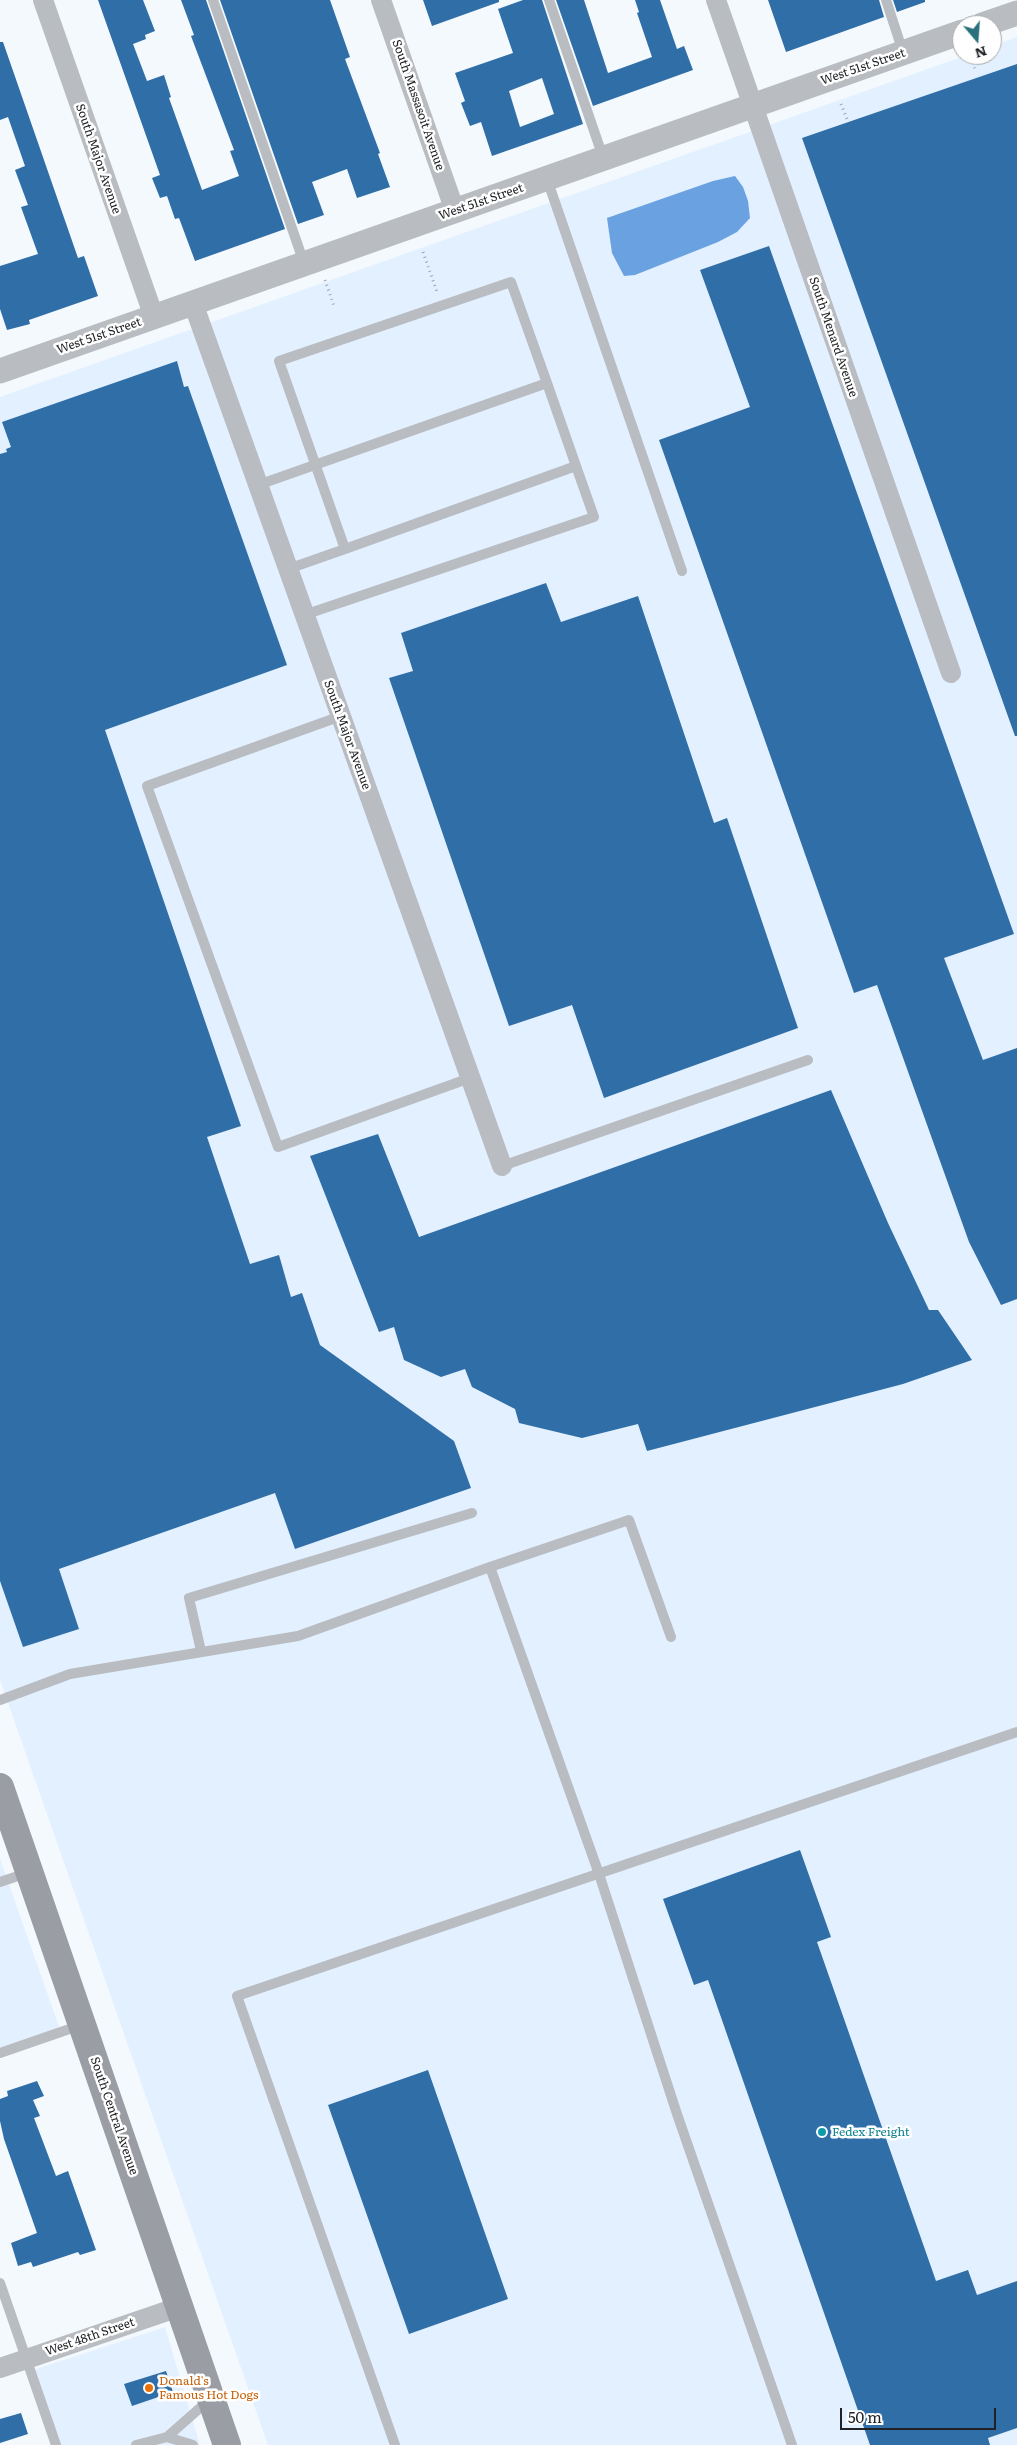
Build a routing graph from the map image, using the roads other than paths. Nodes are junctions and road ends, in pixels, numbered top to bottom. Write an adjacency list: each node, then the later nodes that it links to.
1 (43, 0): 17 (street, South Major Avenue)
2 (213, 0): 15 (lane)
3 (381, 0): 14 (street, South Massasoit Avenue)
4 (549, 0): 12 (lane)
5 (716, 0): 11 (street, South Menard Avenue)
6 (886, 0): 10 (lane)
7 (1017, 13): 8 (street)
8 (1002, 18)
9 (952, 36): 10 (street, West 51st Street)
10 (904, 53): 11 (street, West 51st Street)
11 (753, 106): 12 (street, West 51st Street); 27 (street, South Menard Avenue)
12 (604, 159): 13 (street, West 51st Street)
13 (547, 178): 14 (street, West 51st Street); 25 (lane)
14 (455, 211): 15 (street, West 51st Street)
15 (304, 264): 16 (street, West 51st Street)
16 (193, 304): 17 (street, West 51st Street); 22 (street, South Major Avenue)
17 (154, 317): 18 (street, West 51st Street)
18 (2, 368)
19 (547, 383): 20 (lane); 20 (lane); 21 (lane)
20 (316, 465): 22 (lane); 23 (lane)
21 (576, 466): 23 (lane); 26 (lane)
22 (258, 485): 24 (street, South Major Avenue)
23 (345, 549): 24 (lane)
24 (288, 569): 26 (street, South Major Avenue)
25 (682, 571)
26 (304, 615): 28 (street, South Major Avenue)
27 (951, 673)
28 (341, 716): 30 (street, South Major Avenue); 30 (lane)
29 (808, 1060): 31 (lane)
30 (470, 1078): 31 (street, South Major Avenue)
31 (502, 1166)
32 (472, 1513): 35 (lane)
33 (490, 1568): 34 (lane); 35 (lane); 40 (lane)
34 (671, 1637)
35 (201, 1651): 36 (lane)
36 (0, 1700)
37 (1017, 1732): 40 (lane)
38 (0, 1787): 39 (main road, South Central Avenue)
39 (30, 1872): 41 (lane); 42 (main road, South Central Avenue)
40 (599, 1874): 54 (lane); 55 (lane)
41 (0, 1882)
42 (82, 2025): 43 (lane); 45 (main road, South Central Avenue)
43 (0, 2053)
44 (0, 2283): 46 (lane)
45 (179, 2307): 46 (street, West 48th Street); 48 (main road, South Central Avenue)
46 (26, 2359): 47 (street, West 48th Street); 50 (lane)
47 (0, 2368)
48 (212, 2398): 49 (lane); 53 (main road, South Central Avenue)
49 (163, 2440): 51 (lane); 52 (lane)
50 (56, 2445)
51 (136, 2445)
52 (193, 2445)
53 (227, 2445)
54 (395, 2445)
55 (792, 2445)

